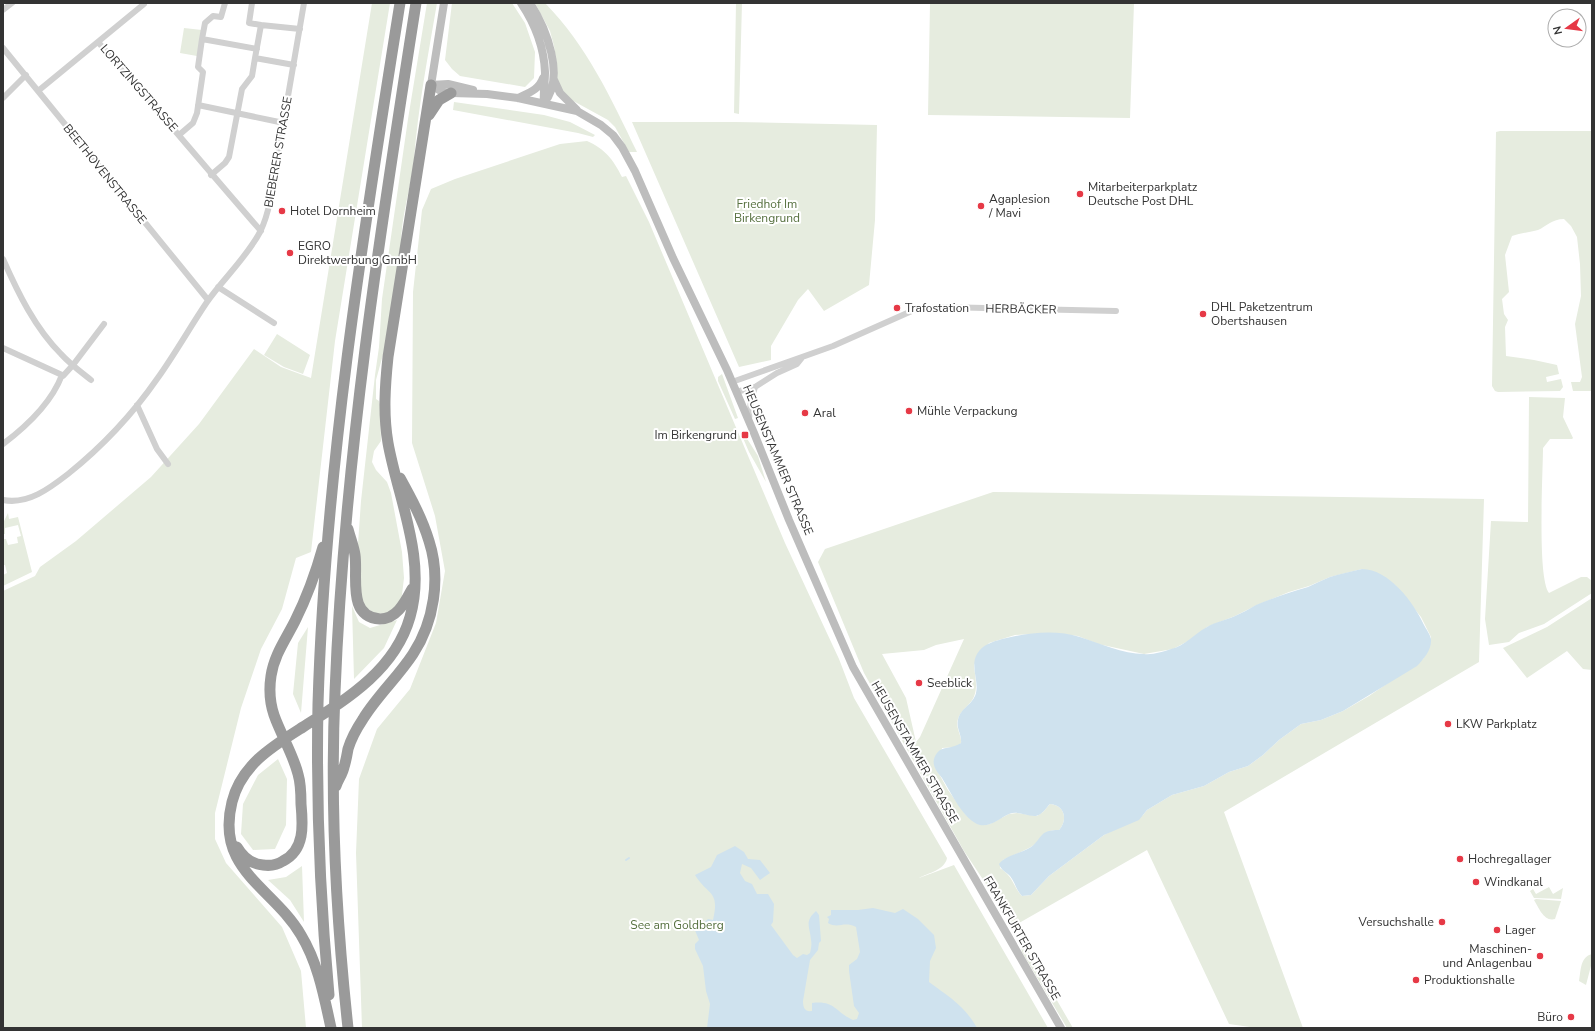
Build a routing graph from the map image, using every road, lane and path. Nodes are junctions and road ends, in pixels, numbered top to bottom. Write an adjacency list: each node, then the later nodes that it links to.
1 (12, 3): 11 (street)
2 (225, 3): 14 (street)
3 (252, 3): 12 (street)
4 (304, 3): 13 (street, BIEBERER STRASSE)
5 (400, 3): 59 (highway)
6 (416, 3): 58 (highway)
7 (444, 3): 20 (main road)
8 (521, 3): 21 (main road)
9 (530, 3): 23 (main road)
10 (144, 4): 15 (street)
11 (3, 10)
12 (261, 25): 13 (street); 17 (street)
13 (300, 29): 19 (street, BIEBERER STRASSE)
14 (202, 39): 17 (street); 30 (street, LORTZINGSTRASSE)
15 (98, 42): 26 (street); 35 (street, LORTZINGSTRASSE)
16 (3, 48): 22 (street, BEETHOVENSTRASSE)
17 (257, 49): 18 (street)
18 (255, 58): 19 (street); 32 (street)
19 (294, 64): 34 (street, BIEBERER STRASSE)
20 (435, 65): 24 (main road); 25 (main road)
21 (545, 72): 28 (main road); 29 (main road)
22 (26, 75): 26 (street, BEETHOVENSTRASSE); 27 (street)
23 (553, 76): 29 (main road); 31 (main road)
24 (431, 85): 25 (main road); 33 (highway)
25 (449, 89): 28 (main road, HEUSENSTAMMER STRASSE); 33 (highway)
26 (38, 91): 40 (street, BEETHOVENSTRASSE)
27 (3, 98)
28 (518, 98): 29 (main road, HEUSENSTAMMER STRASSE)
29 (544, 103): 31 (main road, HEUSENSTAMMER STRASSE)
30 (198, 105): 32 (street); 35 (street, LORTZINGSTRASSE)
31 (578, 111): 49 (main road, HEUSENSTAMMER STRASSE)
32 (236, 114): 34 (street); 36 (street)
33 (426, 121): 55 (highway)
34 (284, 123): 37 (street, BIEBERER STRASSE)
35 (179, 135): 36 (street, LORTZINGSTRASSE)
36 (211, 175): 37 (street, LORTZINGSTRASSE)
37 (261, 230): 39 (street, BIEBERER STRASSE)
38 (3, 259): 46 (street)
39 (218, 287): 40 (street, BIEBERER STRASSE); 42 (street)
40 (208, 300): 52 (street, BIEBERER STRASSE)
41 (1116, 311): 45 (street, HERBÄCKER)
42 (274, 323)
43 (104, 324): 46 (street)
44 (3, 348): 47 (street)
45 (802, 358): 49 (street); 50 (street)
46 (73, 365): 47 (street); 48 (street)
47 (62, 375): 54 (street)
48 (92, 380)
49 (732, 382): 51 (main road, HEUSENSTAMMER STRASSE)
50 (755, 387): 51 (street); 53 (street)
51 (736, 392): 53 (main road, HEUSENSTAMMER STRASSE)
52 (137, 406): 56 (street); 57 (street, BIEBERER STRASSE)
53 (749, 421): 63 (main road, HEUSENSTAMMER STRASSE)
54 (3, 444)
55 (392, 463): 60 (highway); 61 (highway)
56 (168, 464)
57 (3, 500)
58 (345, 521): 60 (highway); 61 (highway)
59 (329, 525): 62 (highway); 64 (highway)
60 (416, 584): 62 (highway)
61 (334, 790): 65 (highway)
62 (230, 817): 64 (highway)
63 (963, 859): 66 (main road, FRANKFURTER STRASSE)
64 (332, 1028)
65 (348, 1028)
66 (1061, 1028)

